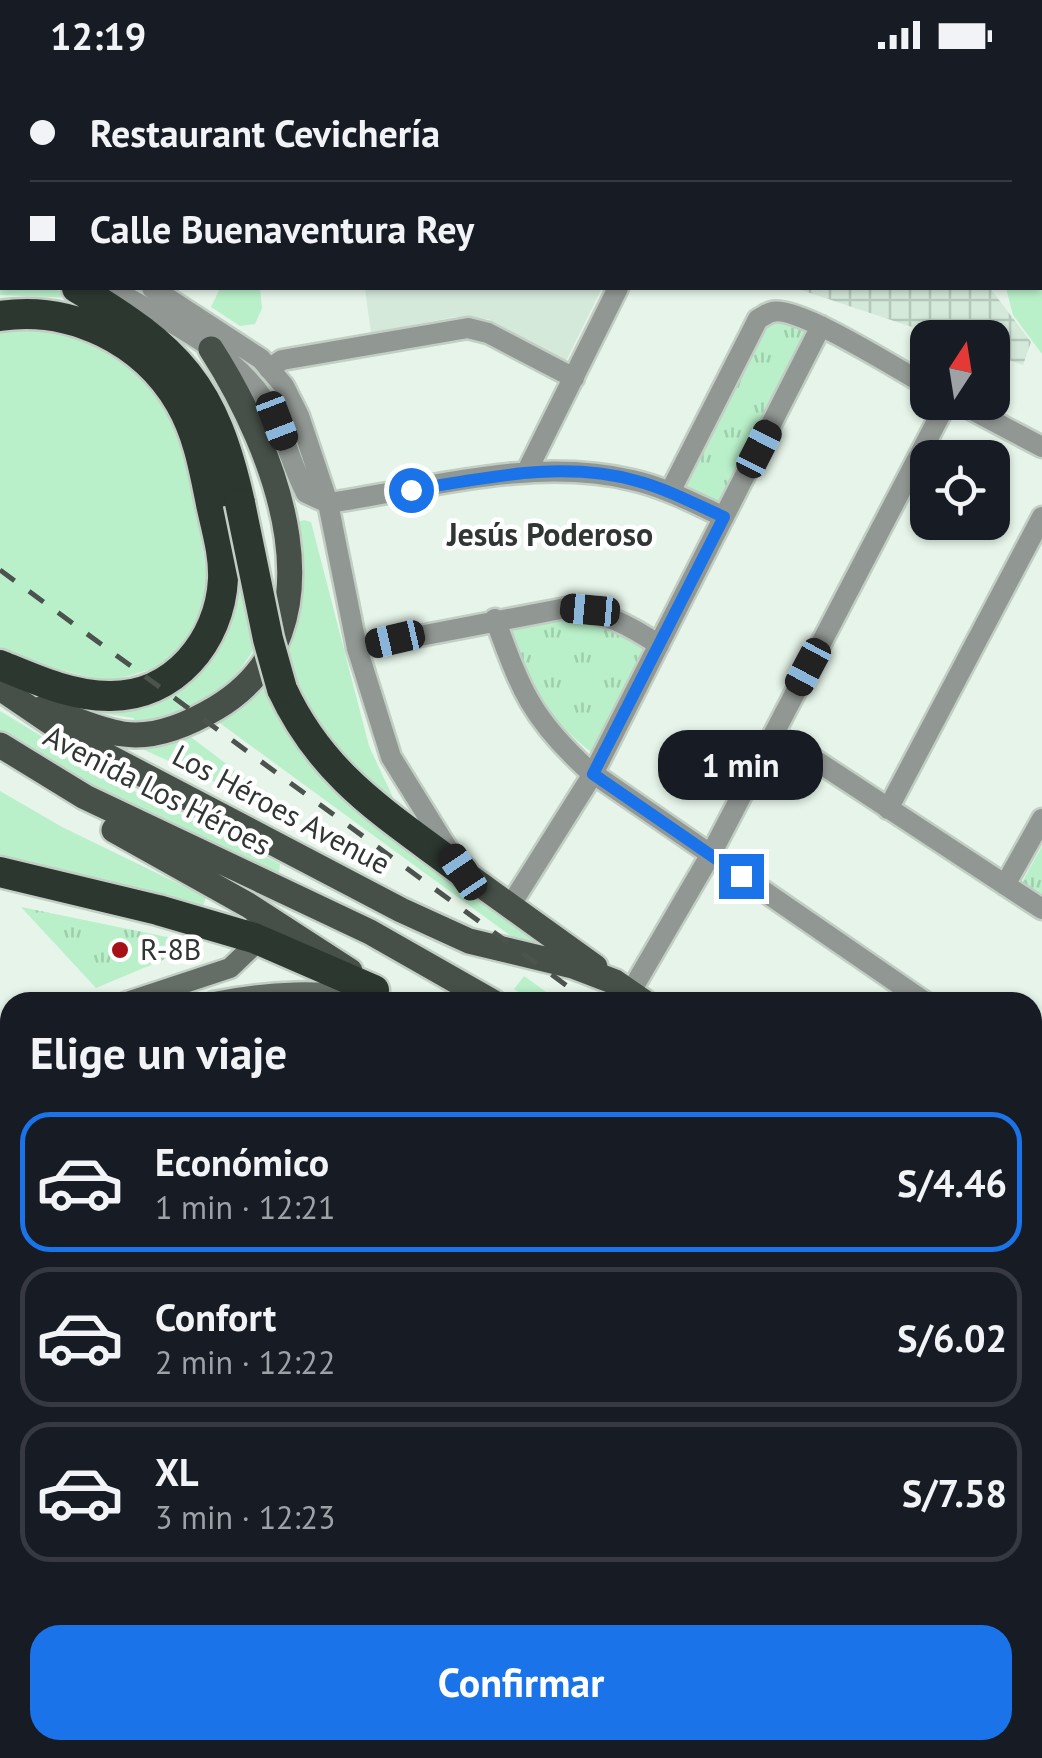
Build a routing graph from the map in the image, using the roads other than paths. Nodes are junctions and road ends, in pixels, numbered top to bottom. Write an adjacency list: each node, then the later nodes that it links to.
1 (80, 290): 32 (highway, bridge)
2 (114, 290): 7 (street)
3 (155, 290): 8 (street)
4 (617, 290): 10 (street)
5 (0, 316): 22 (highway)
6 (821, 326): 9 (street); 15 (street); 17 (street)
7 (212, 349): 16 (street); 23 (main road)
8 (269, 369): 10 (street); 16 (street)
9 (910, 376)
10 (574, 378): 14 (street)
11 (938, 420): 24 (street)
12 (991, 420): 13 (street)
13 (1042, 447)
14 (526, 472): 15 (street); 16 (street)
15 (670, 492): 17 (street)
16 (328, 503): 21 (street)
17 (724, 517): 20 (street)
18 (1042, 518): 28 (street)
19 (496, 620): 20 (street); 21 (street); 27 (street)
20 (659, 645): 27 (street)
21 (357, 648): 32 (street)
22 (0, 665)
23 (7, 693): 42 (main road, Avenida Los Héroes)
24 (774, 733): 28 (street); 30 (street)
25 (0, 745): 26 (main road, Avenida Los Héroes)
26 (30, 765): 34 (main road); 41 (main road, Avenida Los Héroes)
27 (593, 774): 30 (street); 35 (street)
28 (888, 809): 33 (street)
29 (1042, 819): 33 (street)
30 (711, 854): 42 (street); 43 (street)
31 (0, 872): 37 (highway)
32 (463, 872): 35 (main road)
33 (1005, 886): 36 (street)
34 (248, 905): 37 (main road); 40 (main road)
35 (510, 906): 42 (main road)
36 (1042, 909)
37 (254, 938): 38 (main road); 39 (highway)
38 (157, 992)
39 (368, 992)
40 (374, 992)
41 (475, 992)
42 (630, 992)
43 (911, 992)

